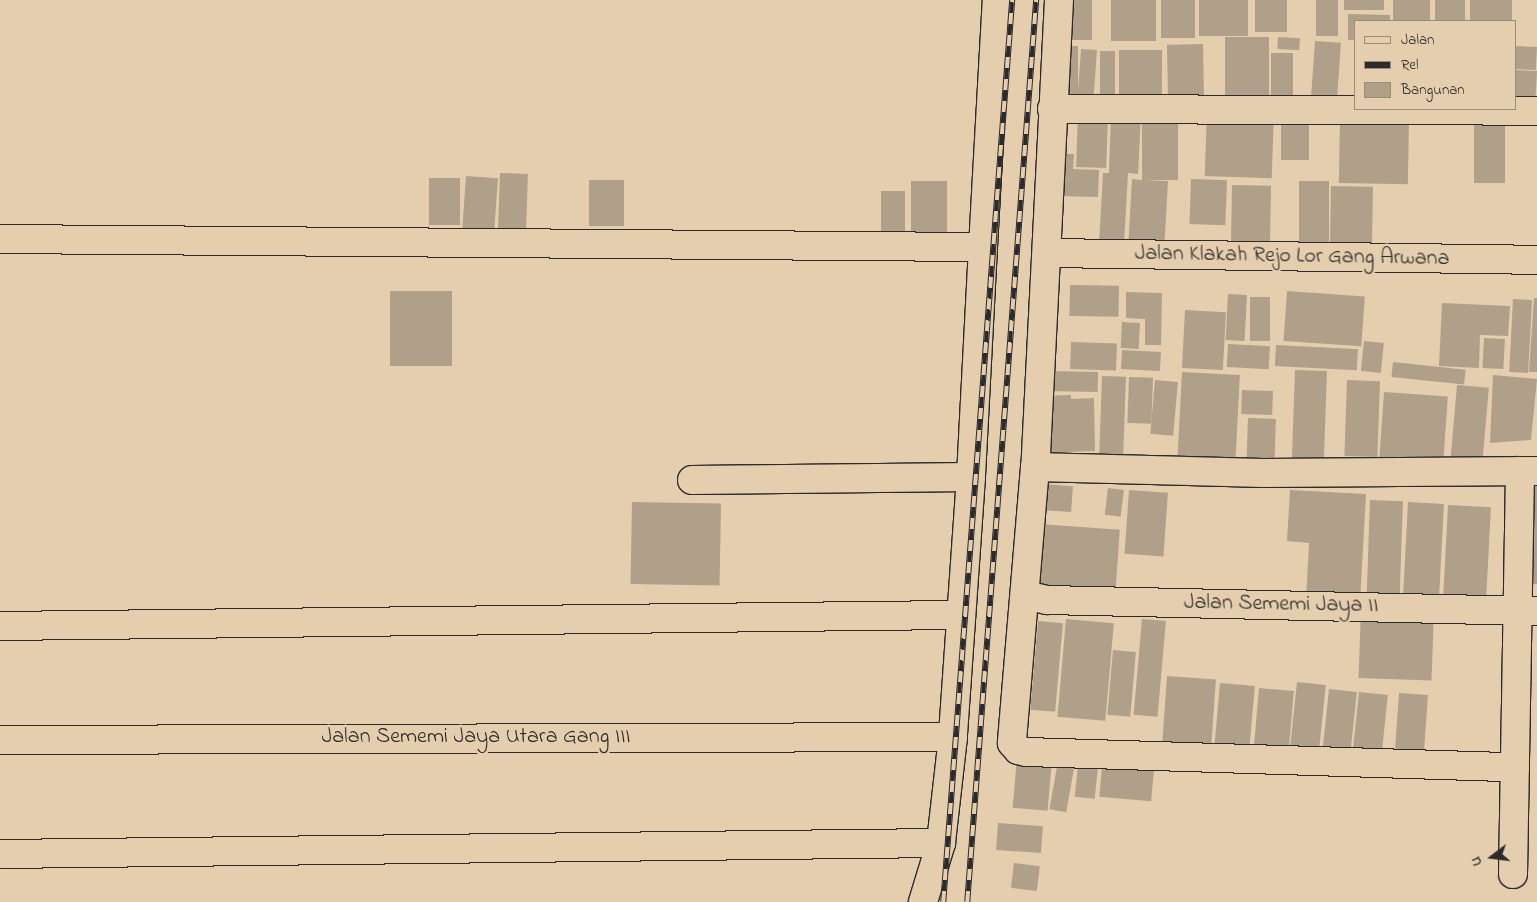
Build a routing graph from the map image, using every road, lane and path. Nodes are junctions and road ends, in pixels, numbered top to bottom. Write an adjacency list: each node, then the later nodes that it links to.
1 (997, 0): 6 (street)
2 (1059, 0): 3 (street)
3 (1052, 109): 4 (street); 7 (street)
4 (1537, 111)
5 (0, 239): 6 (street)
6 (983, 247): 11 (street)
7 (1047, 253): 8 (street, Jalan Klakah Rejo Lor Gang Arwana); 9 (street)
8 (1537, 260)
9 (1035, 467): 10 (street); 13 (street)
10 (1528, 471): 14 (street)
11 (971, 477): 12 (street); 15 (street)
12 (692, 480)
13 (1025, 595): 14 (street, Jalan Sememi Jaya II); 19 (street)
14 (1528, 611): 19 (street)
15 (961, 615): 16 (street); 17 (street)
16 (0, 626)
17 (953, 737): 18 (street, Jalan Sememi Jaya Utara Gang III); 20 (street)
18 (0, 740)
19 (1515, 767): 22 (street)
20 (940, 843): 21 (street); 23 (street)
21 (0, 854)
22 (1513, 874)
23 (923, 902)

